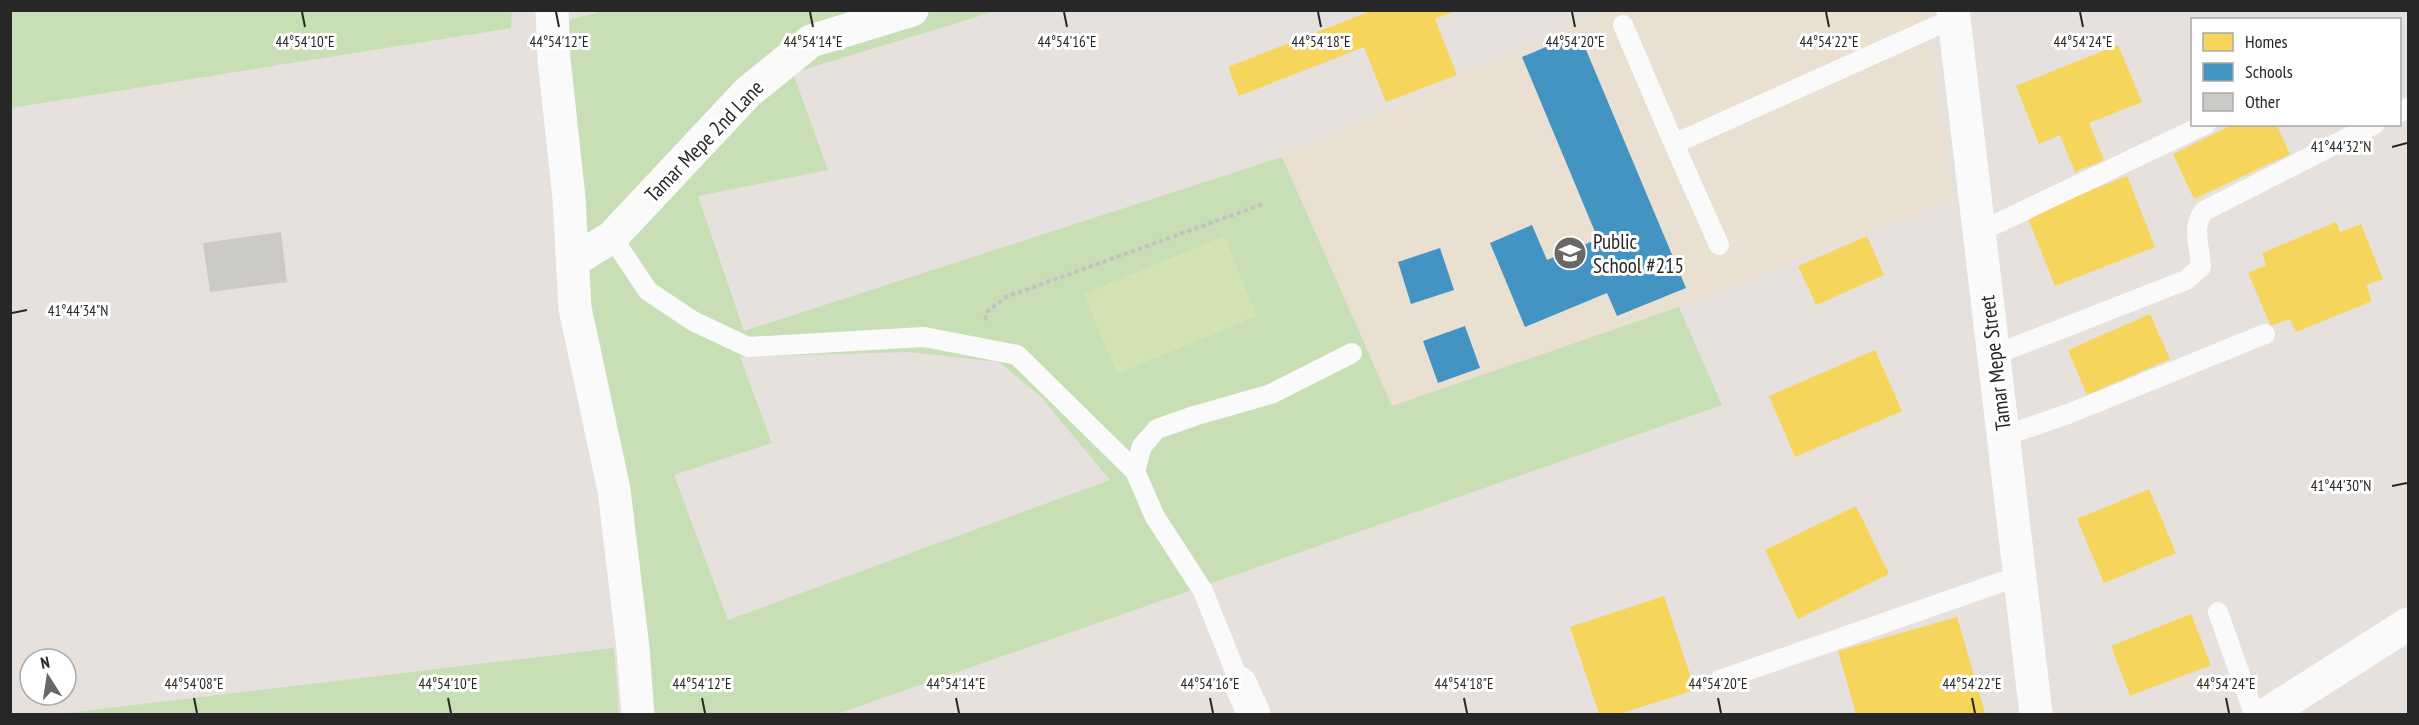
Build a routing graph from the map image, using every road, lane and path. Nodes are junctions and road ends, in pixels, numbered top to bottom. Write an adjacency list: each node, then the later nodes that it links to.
1 (552, 10): 12 (street)
2 (912, 10): 10 (street, Tamar Mepe 2nd Lane)
3 (1954, 14): 7 (lane); 9 (street, Tamar Mepe Street)
4 (1623, 25): 7 (lane)
5 (2202, 126): 9 (lane)
6 (2371, 126): 16 (lane)
7 (1674, 144): 11 (lane)
8 (1263, 204): 14 (path)
9 (1979, 232): 16 (street, Tamar Mepe Street)
10 (612, 237): 12 (street, Tamar Mepe 2nd Lane); 14 (lane)
11 (1719, 245)
12 (573, 261): 24 (street)
13 (2265, 334): 17 (lane)
14 (975, 347): 18 (lane)
15 (1352, 353): 18 (lane)
16 (1994, 355): 17 (street, Tamar Mepe Street)
17 (2004, 436): 19 (street, Tamar Mepe Street)
18 (1135, 471): 23 (lane)
19 (2019, 576): 22 (lane); 26 (street, Tamar Mepe Street)
20 (2218, 612): 27 (lane)
21 (2409, 624): 28 (street)
22 (1720, 680)
23 (1240, 683): 25 (street)
24 (638, 714)
25 (1254, 714)
26 (2037, 714)
27 (2254, 714)
28 (2267, 714)

